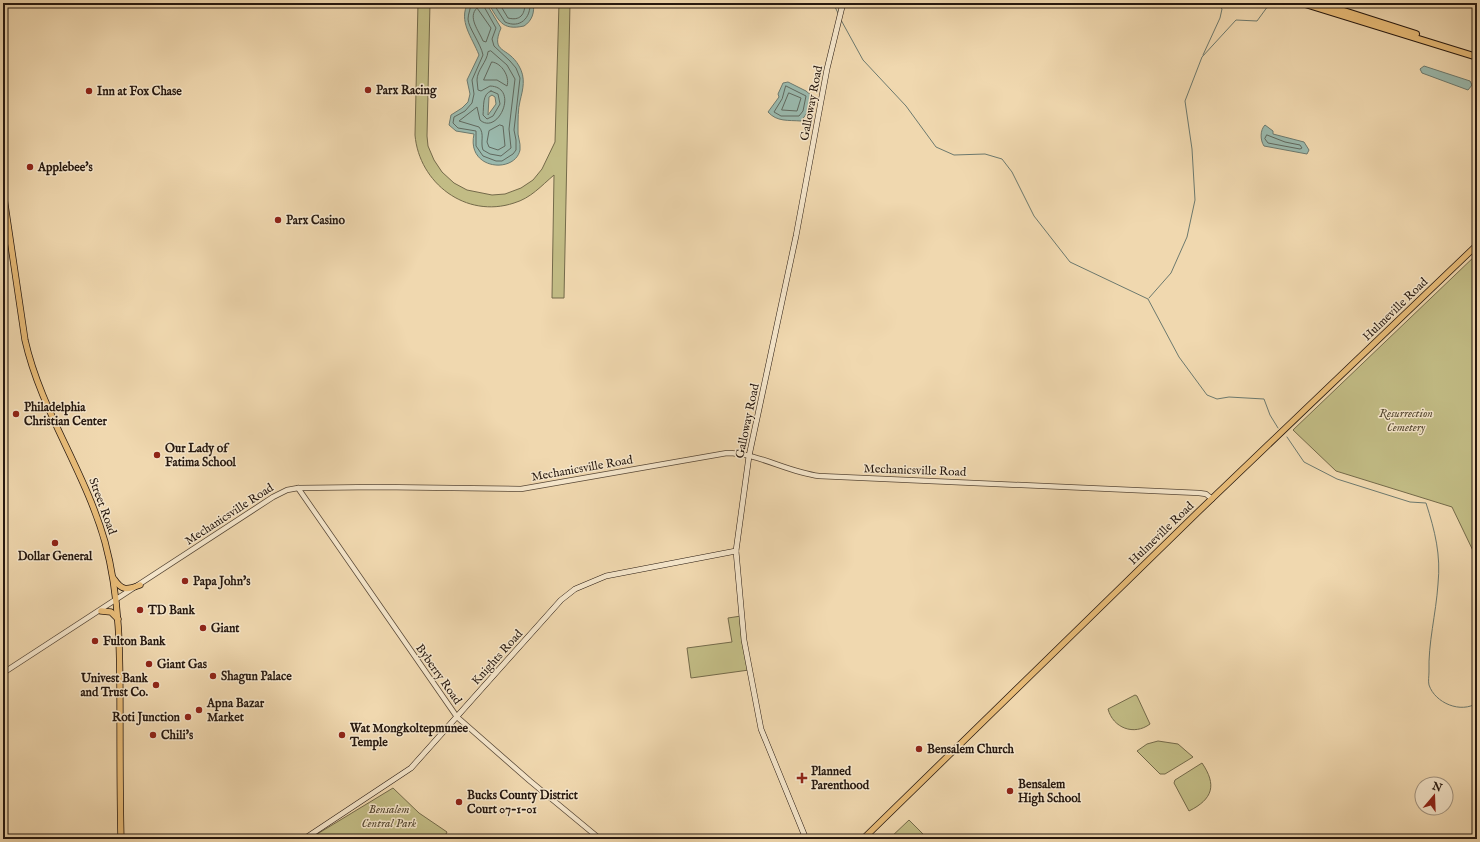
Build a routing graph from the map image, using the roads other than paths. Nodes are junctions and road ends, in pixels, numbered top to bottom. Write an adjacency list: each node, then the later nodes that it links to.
1 (843, 3): 8 (main road, Galloway Road)
2 (1302, 3): 5 (highway)
3 (1319, 3): 4 (highway)
4 (1477, 53)
5 (1477, 57)
6 (3, 191): 12 (main road, Street Road)
7 (1477, 245): 10 (main road, Hulmeville Road)
8 (749, 456): 9 (street, Mechanicsville Road); 10 (street, Mechanicsville Road); 11 (main road, Galloway Road)
9 (298, 488): 13 (street, Mechanicsville Road); 18 (street, Byberry Road)
10 (1212, 499): 23 (main road, Hulmeville Road)
11 (736, 551): 18 (main road, Knights Road); 22 (main road, Galloway Road)
12 (112, 575): 13 (main road); 14 (main road, Street Road)
13 (140, 585): 14 (street, Mechanicsville Road)
14 (116, 601): 15 (street, Mechanicsville Road); 16 (main road, Street Road)
15 (101, 610): 16 (main road); 17 (street, Mechanicsville Road)
16 (119, 621): 19 (main road, Street Road)
17 (3, 673)
18 (458, 717): 20 (main road, Knights Road); 21 (street, Byberry Road)
19 (120, 839)
20 (304, 839)
21 (600, 839)
22 (806, 839)
23 (862, 839)

